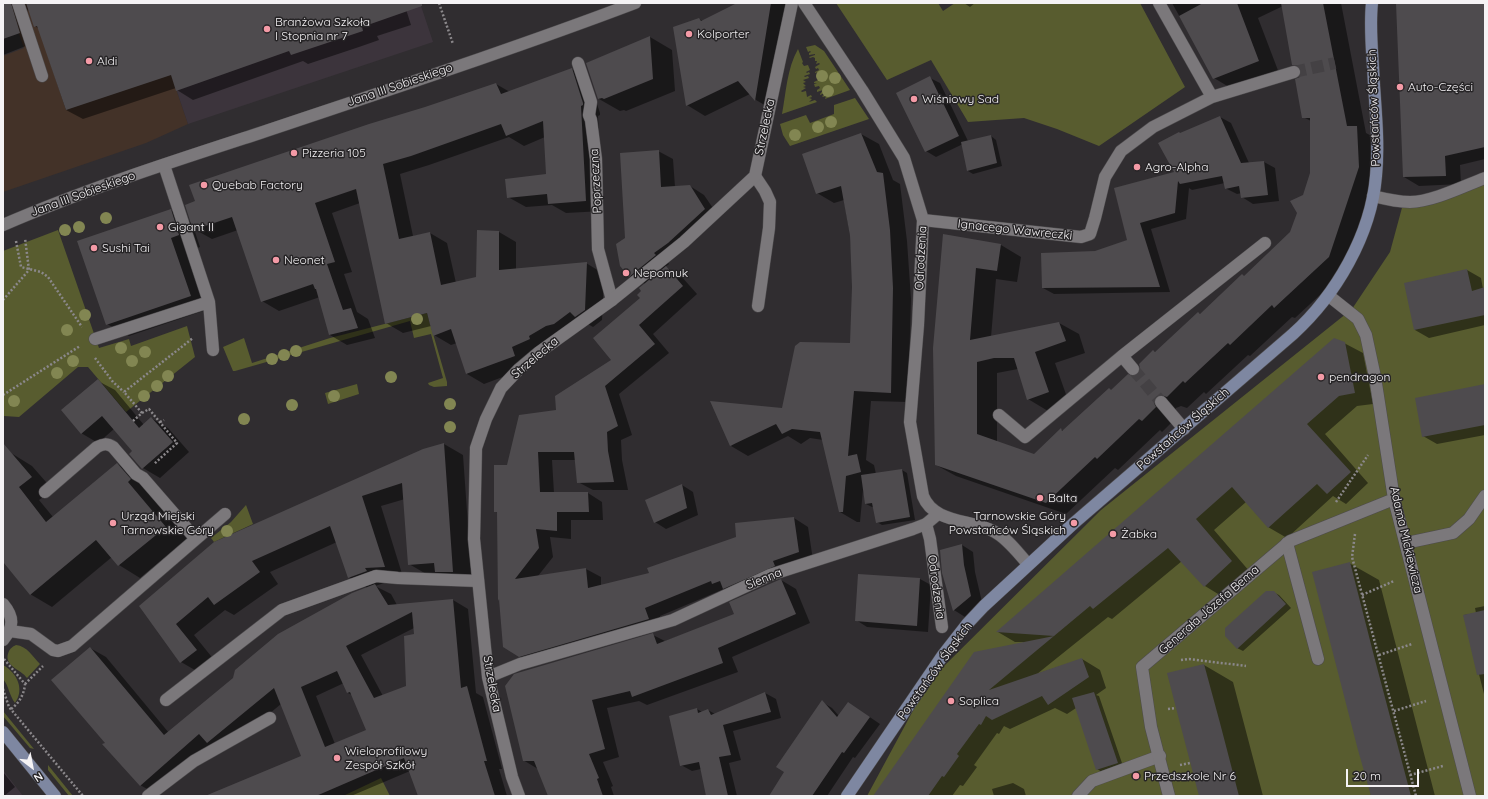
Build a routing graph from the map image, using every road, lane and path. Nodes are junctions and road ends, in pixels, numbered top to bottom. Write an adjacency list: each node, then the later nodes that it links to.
1 (18, 3): 11 (street)
2 (439, 3): 8 (path)
3 (635, 3): 13 (street, Jana III Sobieskiego)
4 (792, 3): 14 (street, Strzelecka)
5 (804, 3): 17 (street, Odrodzenia)
6 (1159, 3): 12 (street)
7 (1372, 3): 16 (street, Powstańców Śląskich)
8 (453, 44)
9 (578, 63): 25 (street, Poprzeczna)
10 (1294, 72): 12 (street, Ignacego Wawreczki)
11 (42, 76)
12 (1212, 97): 17 (street, Ignacego Wawreczki)
13 (164, 165): 18 (street, Jana III Sobieskiego); 26 (street)
14 (755, 176): 25 (street, Strzelecka); 27 (street)
15 (1485, 178): 16 (street)
16 (1373, 196): 23 (street, Powstańców Śląskich)
17 (923, 220): 49 (street, Odrodzenia)
18 (3, 224)
19 (25, 238): 22 (path)
20 (16, 241): 22 (path)
21 (1264, 244): 31 (street)
22 (29, 270): 24 (path); 29 (path)
23 (1329, 296): 41 (street, Powstańców Śląskich); 46 (street, Adama Mickiewicza)
24 (3, 300)
25 (612, 300): 56 (street, Strzelecka)
26 (209, 302): 29 (street); 30 (street)
27 (758, 306)
28 (195, 337): 33 (path)
29 (91, 341): 33 (path); 34 (path)
30 (213, 350)
31 (1122, 356): 32 (street); 37 (street)
32 (1133, 369)
33 (124, 392): 36 (path)
34 (3, 395)
35 (1161, 402): 41 (street)
36 (142, 413): 39 (path); 40 (path)
37 (999, 415)
38 (164, 420): 40 (path)
39 (133, 421)
40 (160, 422): 43 (path)
41 (1184, 428): 55 (street, Powstańców Śląskich)
42 (1370, 451): 47 (path)
43 (140, 476): 44 (street); 52 (street)
44 (45, 492)
45 (1485, 496): 54 (street)
46 (1394, 499): 53 (street, Generała Józefa Bema); 54 (street, Adama Mickiewicza)
47 (1336, 503)
48 (226, 514): 52 (street)
49 (938, 514): 50 (street, Sienna); 55 (street)
50 (926, 524): 60 (street, Odrodzenia); 69 (street, Sienna)
51 (1356, 527): 58 (path)
52 (196, 539): 63 (street)
53 (1287, 543): 66 (street); 78 (street, Generała Józefa Bema)
54 (1406, 543): 91 (street, Adama Mickiewicza)
55 (1028, 564): 87 (street, Powstańców Śląskich)
56 (478, 581): 69 (street, Strzelecka); 72 (street)
57 (1394, 581): 58 (path)
58 (1362, 595): 64 (path)
59 (3, 604): 61 (street)
60 (942, 627)
61 (6, 636): 63 (street)
62 (1412, 644): 64 (path)
63 (58, 651): 70 (path)
64 (1379, 655): 75 (path)
65 (3, 658): 70 (path)
66 (1318, 659)
67 (1175, 660): 68 (path)
68 (1246, 666)
69 (488, 676): 86 (street, Strzelecka)
70 (25, 684): 74 (path)
71 (3, 690): 74 (path)
72 (166, 700)
73 (1426, 701): 75 (path)
74 (11, 709): 84 (path)
75 (1394, 711): 82 (path)
76 (270, 718): 85 (street)
77 (3, 732): 83 (street)
78 (1160, 756): 88 (street); 89 (street, Generała Józefa Bema)
79 (1190, 763): 80 (path)
80 (1176, 766)
81 (1443, 766): 82 (path)
82 (1410, 775): 90 (path)
83 (55, 796)
84 (83, 796)
85 (148, 796)
86 (519, 796)
87 (847, 796)
88 (1078, 796)
89 (1169, 796)
90 (1416, 796)
91 (1470, 796)

